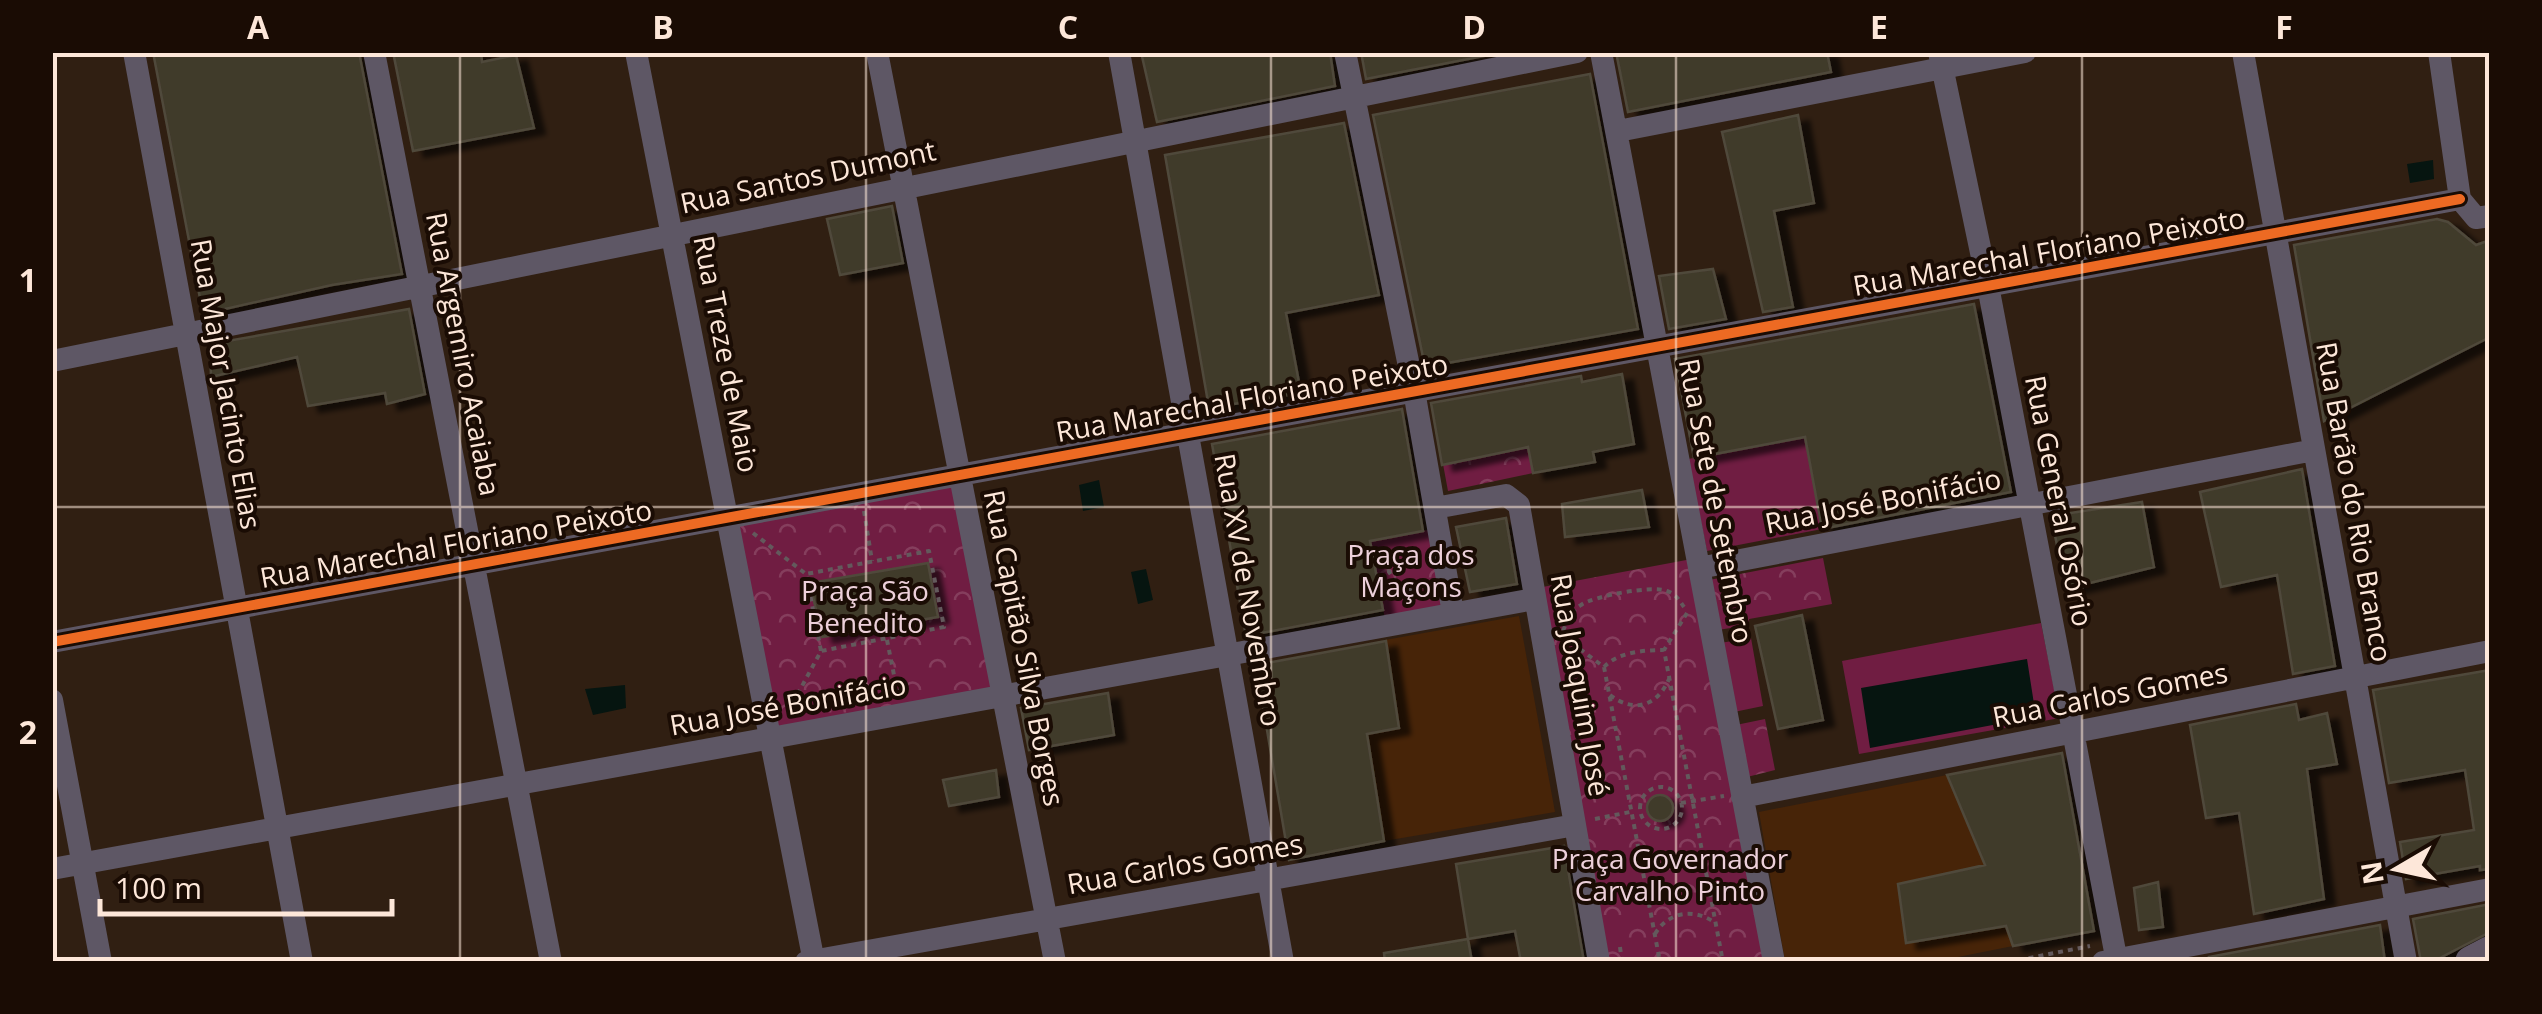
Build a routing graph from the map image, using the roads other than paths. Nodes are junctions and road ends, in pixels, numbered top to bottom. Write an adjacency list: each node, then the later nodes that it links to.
1 (134, 52): 23 (street, Rua Major Jacinto Elias)
2 (374, 52): 21 (street, Rua Argemiro Acaiaba)
3 (636, 52): 20 (street, Rua Treze de Maio)
4 (877, 52): 16 (street, Rua Capitão Silva Borges)
5 (1119, 52): 15 (street, Rua XV de Novembro)
6 (1345, 52): 13 (street)
7 (1576, 52): 13 (street, Rua Santos Dumont)
8 (1601, 52): 14 (street, Rua Sete de Setembro)
9 (2026, 52): 12 (street)
10 (2243, 52): 19 (street, Rua Barão do Rio Branco)
11 (2439, 52): 17 (street)
12 (1941, 60): 14 (street); 22 (street, Rua General Osório)
13 (1353, 97): 15 (street, Rua Santos Dumont); 26 (street)
14 (1618, 131): 24 (street, Rua Sete de Setembro)
15 (1135, 141): 16 (street, Rua Santos Dumont); 27 (street, Rua XV de Novembro)
16 (904, 188): 20 (street, Rua Santos Dumont); 29 (street, Rua Capitão Silva Borges)
17 (2460, 199): 18 (street); 19 (street, Rua Marechal Floriano Peixoto)
18 (2483, 217)
19 (2275, 233): 22 (street, Rua Marechal Floriano Peixoto); 28 (street, Rua Barão do Rio Branco)
20 (672, 235): 21 (street, Rua Santos Dumont); 32 (street, Rua Treze de Maio)
21 (420, 286): 23 (street, Rua Santos Dumont); 33 (street, Rua Argemiro Acaiaba)
22 (1988, 286): 24 (street, Rua Marechal Floriano Peixoto); 30 (street, Rua General Osório)
23 (186, 334): 25 (street, Rua Santos Dumont); 37 (street, Rua Major Jacinto Elias)
24 (1655, 347): 26 (street, Rua Marechal Floriano Peixoto); 34 (street, Rua Sete de Setembro)
25 (52, 361)
26 (1414, 391): 27 (street, Rua Marechal Floriano Peixoto); 31 (street)
27 (1188, 433): 29 (street, Rua Marechal Floriano Peixoto); 40 (street, Rua XV de Novembro)
28 (2314, 450): 30 (street, Rua José Bonifácio); 41 (street, Rua Barão do Rio Branco)
29 (960, 475): 32 (street, Rua Marechal Floriano Peixoto); 42 (street, Rua Capitão Silva Borges)
30 (2029, 503): 34 (street, Rua José Bonifácio); 44 (street, Rua General Osório)
31 (1435, 508): 35 (street, Rua Joaquim José); 36 (street)
32 (737, 523): 33 (street, Rua Marechal Floriano Peixoto); 45 (street, Rua Treze de Maio)
33 (474, 564): 37 (street, Rua Marechal Floriano Peixoto); 46 (street, Rua Argemiro Acaiaba)
34 (1699, 568): 47 (street, Rua Sete de Setembro)
35 (1534, 599): 36 (street, Rua José Bonifácio); 48 (street, Rua Joaquim José)
36 (1452, 607): 40 (street, Rua José Bonifácio)
37 (237, 608): 38 (street, Rua Marechal Floriano Peixoto); 49 (street, Rua Major Jacinto Elias)
38 (52, 642)
39 (2490, 651): 41 (street, Rua Carlos Gomes)
40 (1229, 654): 42 (street, Rua José Bonifácio); 52 (street, Rua XV de Novembro)
41 (2355, 678): 44 (street, Rua Carlos Gomes); 54 (street, Rua Barão do Rio Branco)
42 (1003, 696): 45 (street, Rua José Bonifácio); 55 (street, Rua Capitão Silva Borges)
43 (52, 700): 50 (street)
44 (2074, 734): 47 (street, Rua Carlos Gomes); 57 (street, Rua General Osório)
45 (770, 739): 46 (street, Rua José Bonifácio); 58 (street, Rua Treze de Maio)
46 (516, 783): 49 (street, Rua José Bonifácio); 61 (street, Rua Argemiro Acaiaba)
47 (1733, 796): 66 (street, Rua Sete de Setembro)
48 (1585, 822): 52 (street, Rua Carlos Gomes); 65 (street, Rua Joaquim José)
49 (278, 828): 50 (street, Rua José Bonifácio); 60 (street, Rua Major Jacinto Elias)
50 (83, 864): 51 (street, Rua José Bonifácio); 59 (street)
51 (52, 869)
52 (1269, 880): 55 (street, Rua Carlos Gomes); 64 (street, Rua XV de Novembro)
53 (2490, 889): 54 (street)
54 (2396, 906): 57 (street); 67 (street, Rua Barão do Rio Branco)
55 (1047, 919): 58 (street, Rua Carlos Gomes); 63 (street, Rua Capitão Silva Borges)
56 (2490, 952): 68 (main road)
57 (2110, 956)
58 (814, 961): 62 (street, Rua Carlos Gomes)
59 (101, 962)
60 (302, 962)
61 (551, 962)
62 (806, 962)
63 (1055, 962)
64 (1284, 962)
65 (1599, 962)
66 (1774, 962)
67 (2406, 962)
68 (2471, 962)

